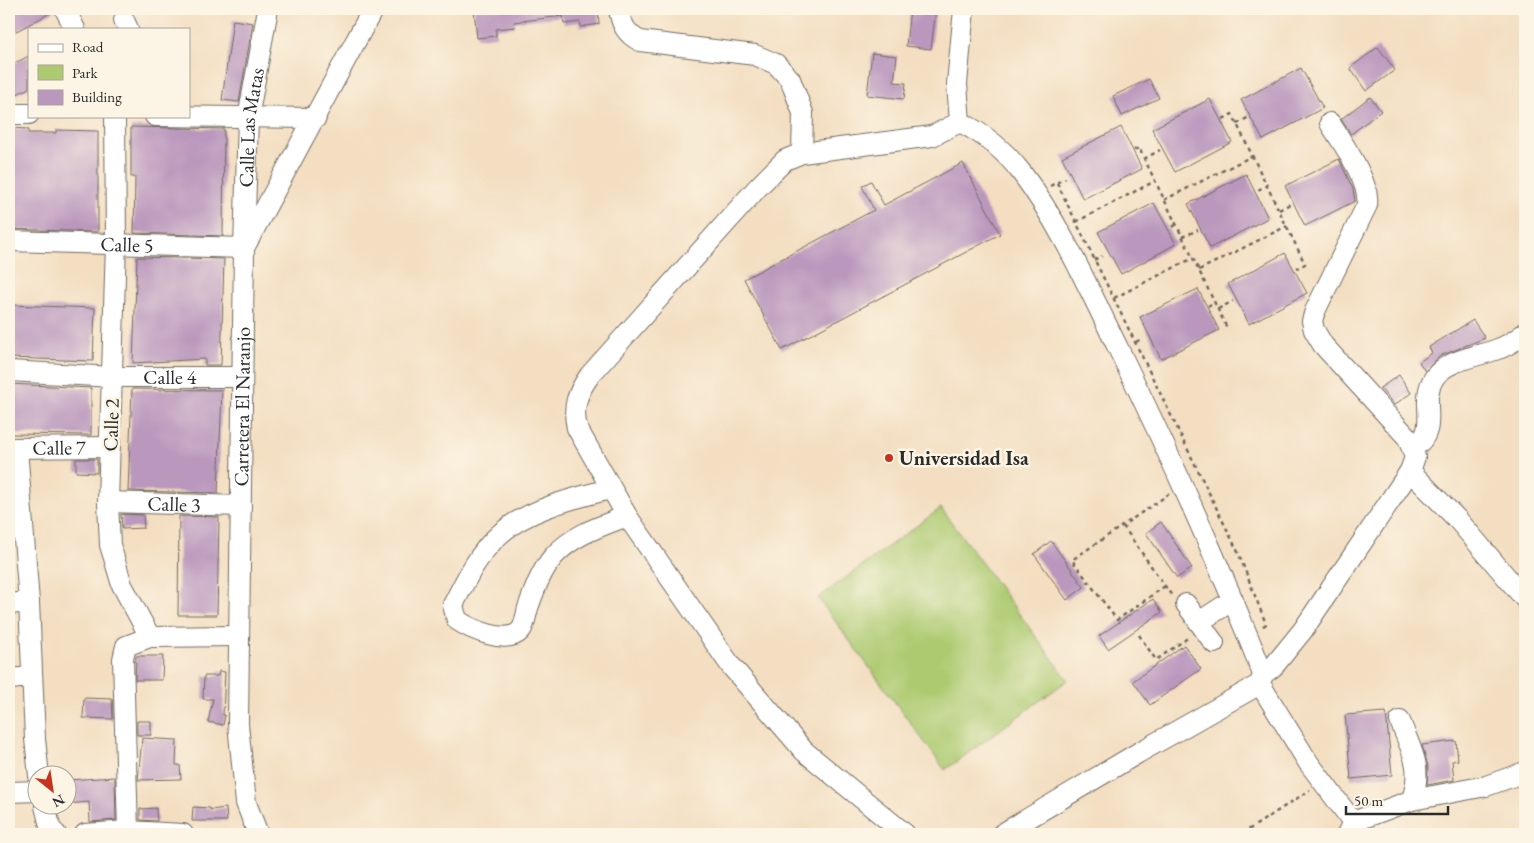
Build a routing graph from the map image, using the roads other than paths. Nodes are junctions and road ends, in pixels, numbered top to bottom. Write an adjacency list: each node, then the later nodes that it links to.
1 (65, 9): 6 (street)
2 (268, 9): 11 (street, Calle Las Matas)
3 (373, 9): 12 (street, Carretera El Naranjo)
4 (619, 9): 15 (street)
5 (964, 9): 13 (street)
6 (74, 28)
7 (9, 114): 8 (street)
8 (28, 114)
9 (190, 116): 11 (street)
10 (115, 118): 17 (street, Calle 2)
11 (248, 118): 12 (street); 18 (street, Calle Las Matas)
12 (316, 118): 18 (street, Carretera El Naranjo)
13 (960, 122): 15 (street); 32 (street)
14 (1330, 122): 25 (street)
15 (802, 153): 27 (street)
16 (9, 241): 17 (street, Calle 5)
17 (116, 243): 18 (street, Calle 5); 21 (street, Calle 2)
18 (244, 248): 22 (street, Carretera El Naranjo)
19 (1525, 333): 25 (street)
20 (9, 371): 21 (street, Calle 4)
21 (113, 377): 22 (street, Calle 4); 23 (street, Calle 2)
22 (242, 377): 29 (street, Carretera El Naranjo)
23 (110, 447): 24 (street, Calle 7); 28 (street, Calle 2)
24 (13, 448): 31 (street)
25 (1414, 448): 26 (street)
26 (1410, 471): 33 (street); 41 (street)
27 (610, 490): 30 (street); 30 (street)
28 (108, 502): 29 (street, Calle 3); 38 (street, Calle 2)
29 (241, 506): 37 (street, Carretera El Naranjo)
30 (626, 516): 55 (street)
31 (15, 519): 34 (street)
32 (1233, 600): 36 (street); 41 (street)
33 (1525, 600)
34 (29, 602): 35 (street); 39 (street)
35 (9, 604)
36 (1186, 604)
37 (237, 636): 38 (street); 54 (street, Carretera El Naranjo)
38 (150, 637): 50 (street)
39 (32, 677): 40 (street); 43 (street)
40 (9, 679)
41 (1261, 679): 49 (street); 56 (street)
42 (1400, 721): 47 (street)
43 (38, 766)
44 (1525, 772): 47 (street)
45 (28, 791): 46 (street)
46 (9, 792)
47 (1412, 800): 49 (street)
48 (48, 816): 51 (street)
49 (1350, 828)
50 (128, 832): 52 (street); 53 (street)
51 (56, 834)
52 (85, 834)
53 (182, 834)
54 (258, 834)
55 (905, 834)
56 (1002, 834)

